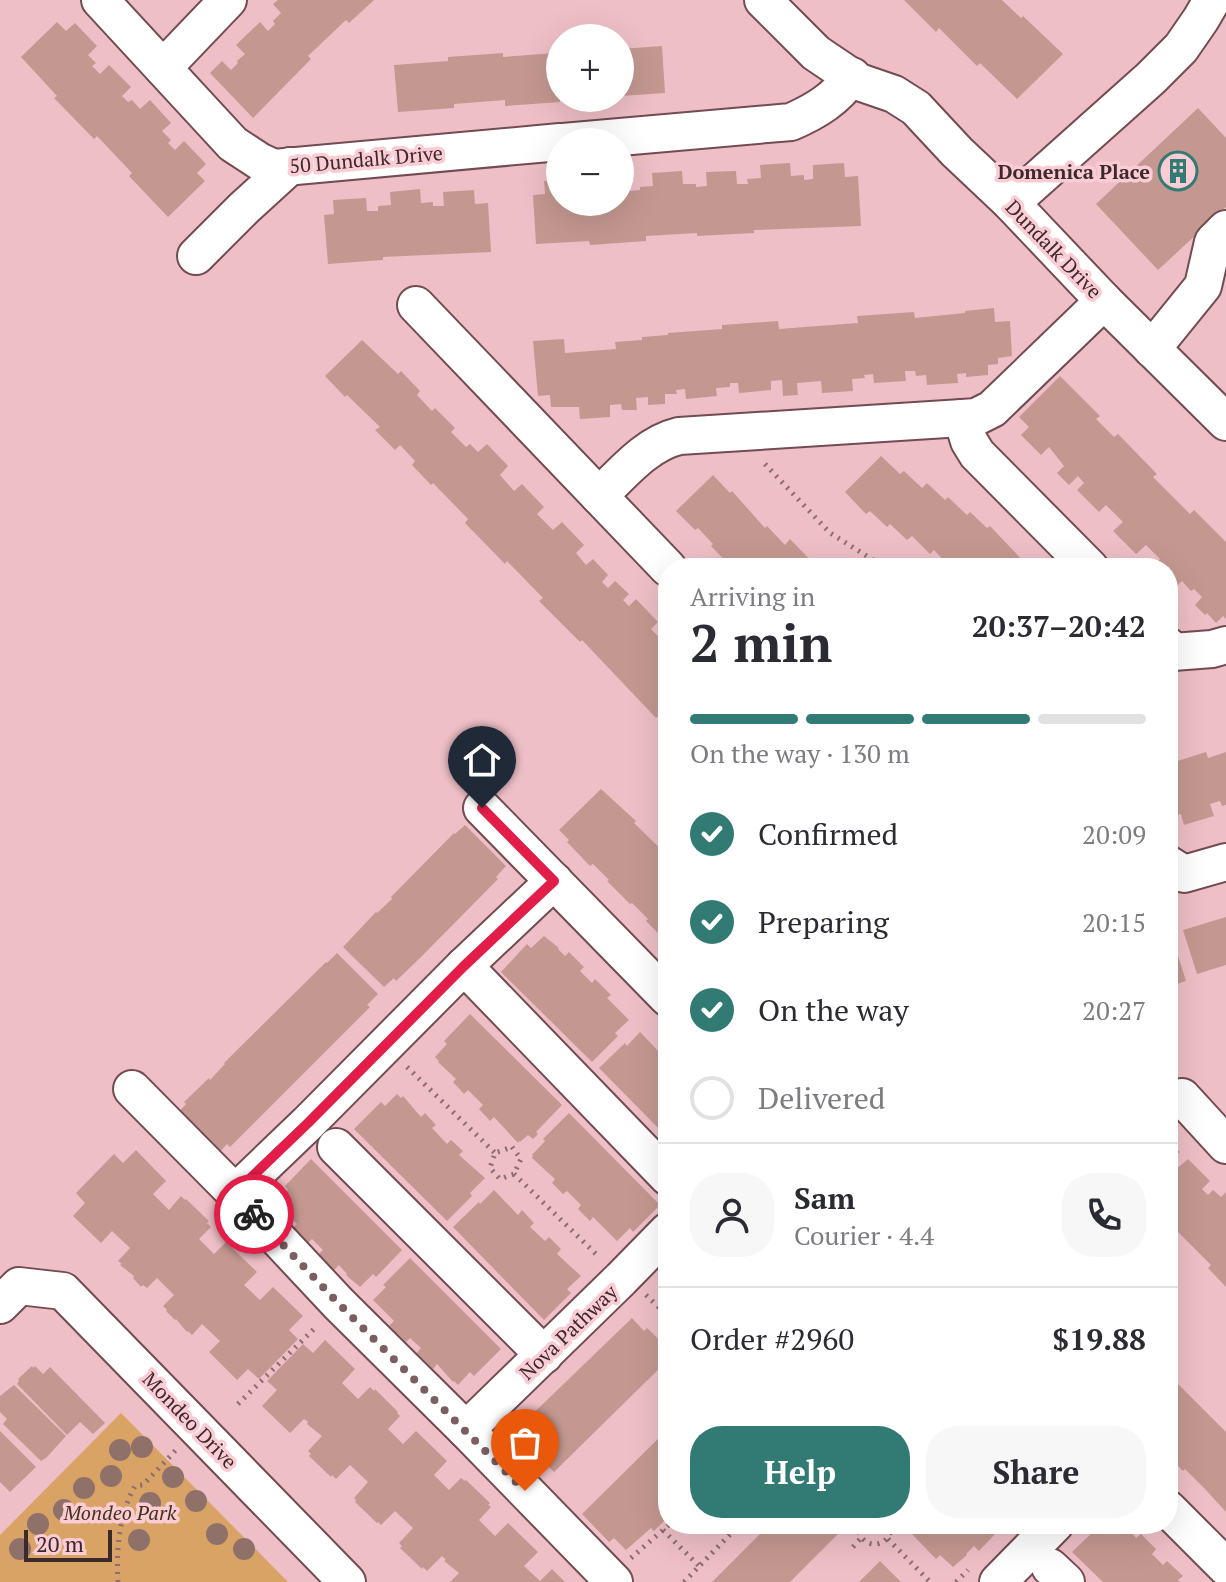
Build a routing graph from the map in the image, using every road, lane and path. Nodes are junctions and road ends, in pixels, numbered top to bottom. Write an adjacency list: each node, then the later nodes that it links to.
1 (100, 0): 5 (street, 50 Dundalk Drive)
2 (228, 0): 5 (street)
3 (763, 0): 6 (street, Dundalk Drive)
4 (1212, 0): 10 (street)
5 (163, 68): 9 (street, 50 Dundalk Drive)
6 (852, 76): 7 (street, 50 Dundalk Drive); 10 (street, Dundalk Drive)
7 (634, 136)
8 (546, 143): 9 (street, 50 Dundalk Drive)
9 (290, 166): 12 (street)
10 (1011, 203): 14 (street, Dundalk Drive)
11 (1226, 229): 13 (street)
12 (196, 256)
13 (1218, 291): 16 (street)
14 (1104, 301): 16 (street, Dundalk Drive); 17 (street)
15 (416, 305): 20 (street)
16 (1152, 349): 18 (street, Dundalk Drive)
17 (962, 418): 19 (street); 23 (street)
18 (1226, 422)
19 (746, 432): 20 (street); 22 (path)
20 (599, 496): 21 (street)
21 (658, 558)
22 (870, 558)
23 (1080, 558)
24 (1226, 645): 25 (street)
25 (1178, 652)
26 (482, 808): 29 (street)
27 (1226, 862): 28 (street)
28 (1178, 872)
29 (554, 881): 30 (street); 31 (street)
30 (464, 966): 32 (street); 38 (street)
31 (658, 988)
32 (384, 1044): 37 (path); 40 (street)
33 (132, 1089): 40 (street)
34 (1182, 1097): 35 (street)
35 (1226, 1145)
36 (336, 1147): 45 (street)
37 (495, 1153): 39 (path); 39 (path)
38 (658, 1167)
39 (514, 1174): 42 (path)
40 (235, 1193): 48 (street)
41 (658, 1241): 42 (street, Nova Pathway)
42 (621, 1279): 45 (street, Nova Pathway)
43 (10, 1296): 47 (street, Mondeo Drive)
44 (317, 1326): 46 (path)
45 (544, 1355): 48 (street, Nova Pathway)
46 (238, 1404)
47 (199, 1428): 62 (path); 63 (street, Mondeo Drive)
48 (466, 1430): 61 (street)
49 (1178, 1519): 60 (street)
50 (659, 1534): 61 (path)
51 (667, 1534): 59 (path)
52 (730, 1534): 59 (path)
53 (859, 1534): 56 (path)
54 (890, 1534): 57 (path)
55 (1045, 1534): 66 (street)
56 (861, 1538): 57 (path); 58 (path)
57 (888, 1539): 65 (path)
58 (853, 1547)
59 (699, 1566): 64 (path)
60 (1226, 1567)
61 (617, 1574)
62 (118, 1582)
63 (347, 1582)
64 (684, 1582)
65 (930, 1582)
66 (998, 1582)

